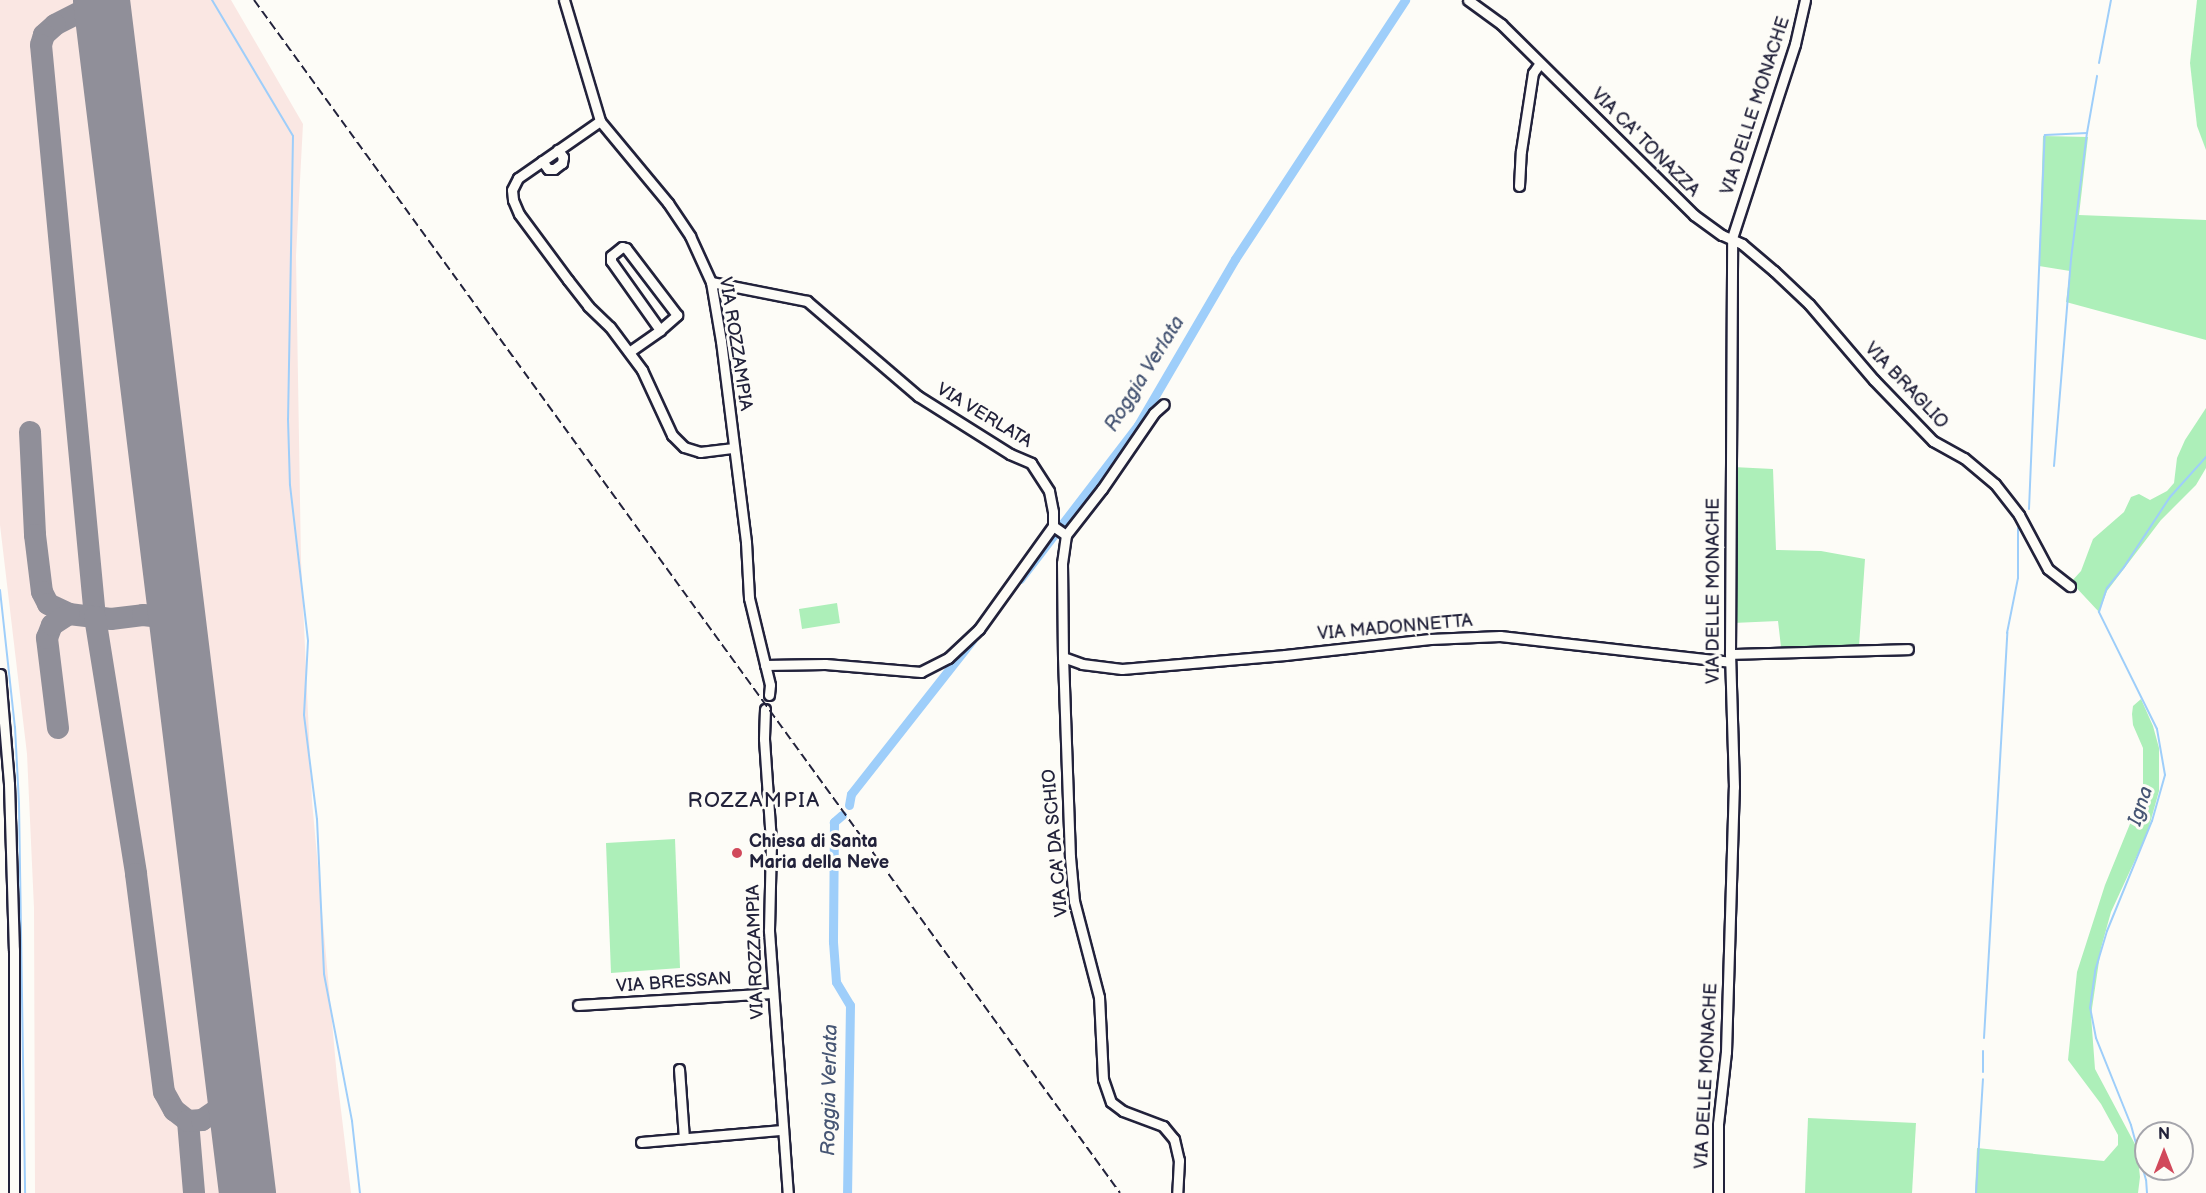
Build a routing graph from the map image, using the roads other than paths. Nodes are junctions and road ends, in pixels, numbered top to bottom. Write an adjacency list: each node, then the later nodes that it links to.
1 (564, 0): 5 (street, VIA ROZZAMPIA)
2 (1468, 0): 4 (street, VIA CA' TONAZZA)
3 (1805, 0): 7 (street, VIA DELLE MONACHE)
4 (1540, 63): 6 (street); 7 (street, VIA CA' TONAZZA)
5 (600, 121): 8 (street, VIA ROZZAMPIA); 10 (street)
6 (1519, 186)
7 (1732, 238): 14 (street, VIA BRAGLIO); 17 (street, VIA DELLE MONACHE)
8 (711, 282): 12 (street, VIA ROZZAMPIA); 13 (street, VIA VERLATA)
9 (660, 330): 9 (street); 10 (street)
10 (629, 352): 12 (street)
11 (1164, 404): 13 (street)
12 (734, 448): 18 (street, VIA ROZZAMPIA)
13 (1059, 530): 16 (street, VIA CA' DA SCHIO); 18 (street)
14 (2070, 586)
15 (1908, 649): 17 (street)
16 (1063, 657): 17 (street, VIA MADONNETTA); 30 (street, VIA CA' DA SCHIO)
17 (1730, 658): 31 (street, VIA DELLE MONACHE)
18 (765, 664): 20 (street, VIA ROZZAMPIA)
19 (0, 674): 28 (street)
20 (769, 695)
21 (765, 710): 22 (street, VIA ROZZAMPIA)
22 (772, 993): 23 (street, VIA BRESSAN); 25 (street, VIA ROZZAMPIA)
23 (578, 1005)
24 (679, 1069): 26 (street)
25 (782, 1130): 26 (street); 29 (street, VIA ROZZAMPIA)
26 (684, 1138): 27 (street)
27 (641, 1142)
28 (14, 1193)
29 (788, 1193)
30 (1177, 1193)
31 (1718, 1193)

